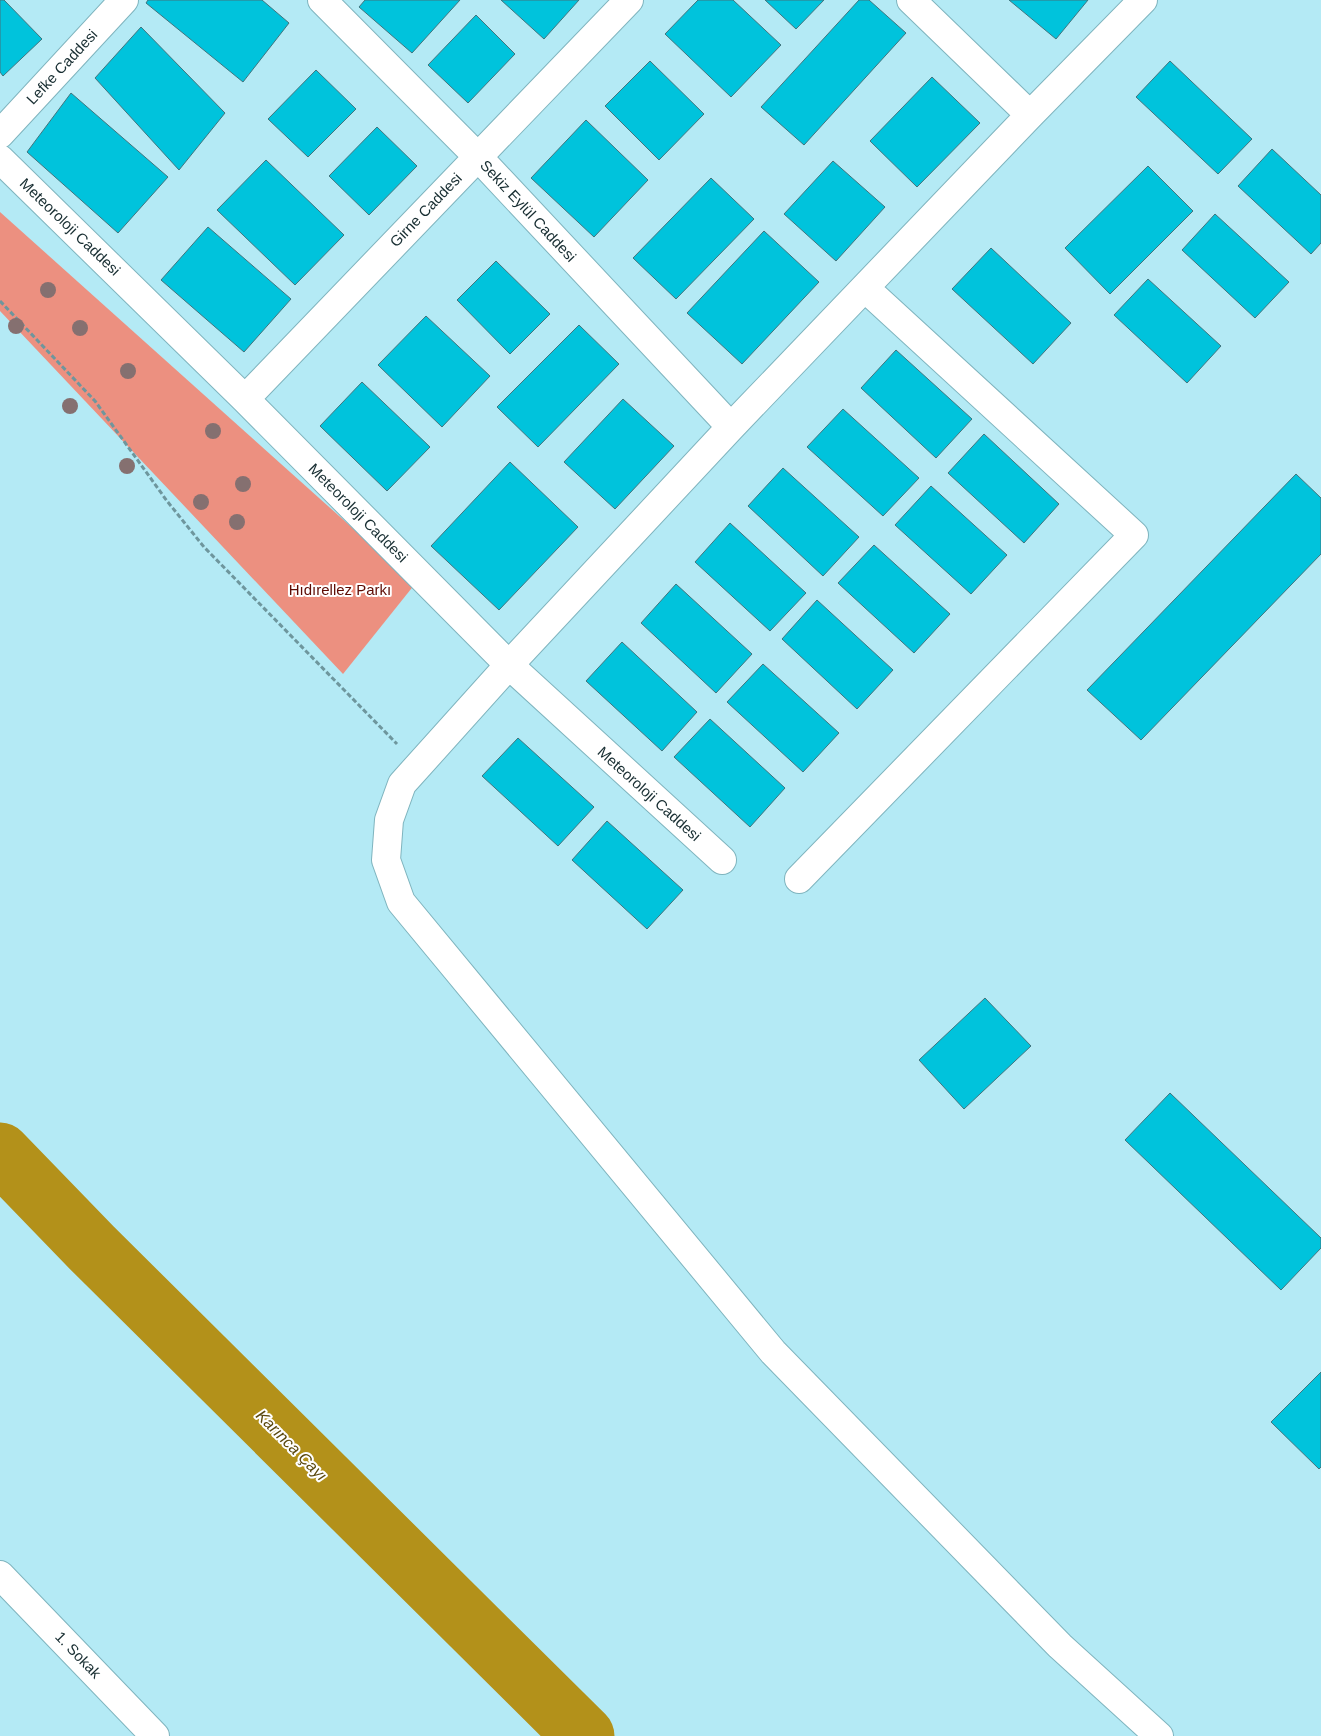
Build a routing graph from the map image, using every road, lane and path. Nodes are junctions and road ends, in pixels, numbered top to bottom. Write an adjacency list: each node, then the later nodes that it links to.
1 (124, 0): 7 (street, Lefke Caddesi)
2 (322, 0): 8 (street, Sekiz Eylül Caddesi)
3 (629, 0): 8 (street, Girne Caddesi)
4 (911, 0): 6 (street)
5 (1143, 0): 6 (street)
6 (1030, 115): 10 (street)
7 (0, 134)
8 (478, 157): 12 (street, Girne Caddesi); 13 (street, Sekiz Eylül Caddesi)
9 (0, 159): 12 (street, Meteoroloji Caddesi)
10 (865, 288): 13 (street); 17 (street)
11 (0, 301): 15 (path)
12 (245, 399): 14 (street, Meteoroloji Caddesi)
13 (731, 427): 14 (street)
14 (509, 666): 15 (street); 16 (street, Meteoroloji Caddesi)
15 (418, 766): 20 (street)
16 (722, 860)
17 (799, 879)
18 (0, 1575): 19 (street, 1. Sokak)
19 (155, 1736)
20 (1159, 1736)

